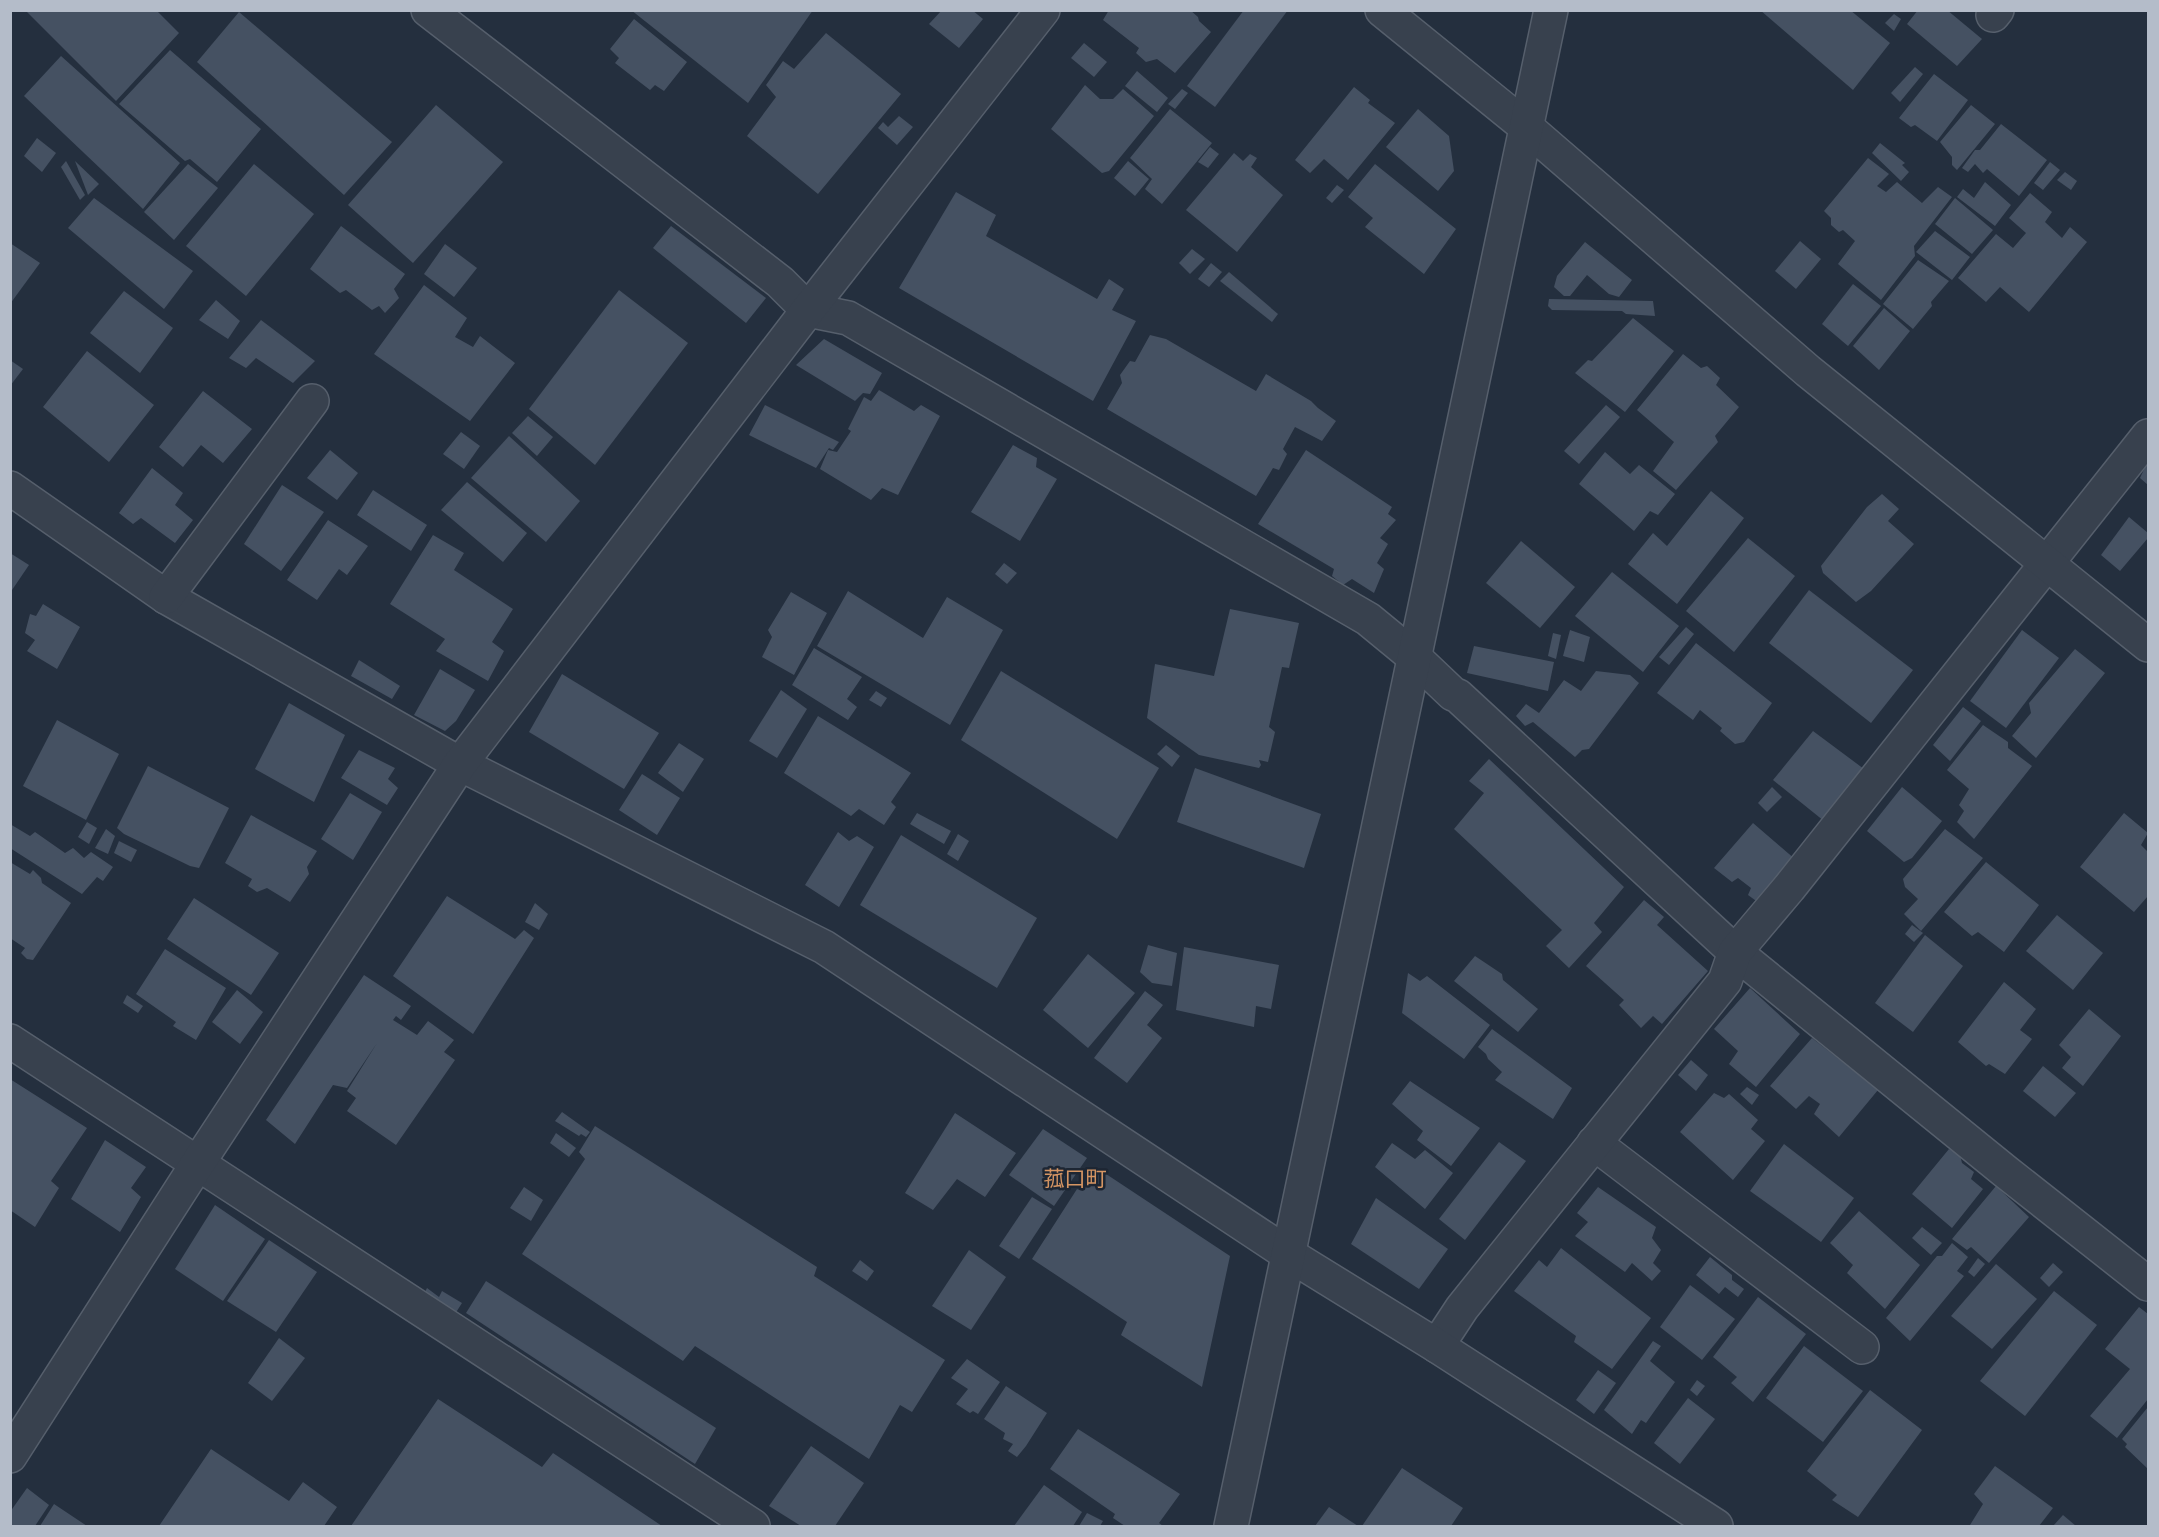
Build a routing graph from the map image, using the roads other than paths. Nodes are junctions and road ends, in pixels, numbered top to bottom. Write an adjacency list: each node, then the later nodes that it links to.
1 (428, 10): 6 (street)
2 (1043, 10): 6 (street)
3 (1382, 10): 5 (street)
4 (1551, 10): 5 (street)
5 (1525, 126): 10 (street); 13 (street)
6 (808, 310): 13 (street); 14 (street)
7 (312, 401): 11 (street)
8 (2148, 436): 10 (street)
9 (10, 488): 11 (street)
10 (2047, 564): 12 (street); 15 (street)
11 (166, 597): 14 (street)
12 (2148, 645)
13 (1413, 656): 15 (street); 19 (street)
14 (460, 764): 18 (street); 19 (street)
15 (1735, 952): 17 (street); 20 (street)
16 (10, 1041): 18 (street)
17 (1594, 1143): 21 (street); 22 (street)
18 (198, 1163): 23 (street); 24 (street)
19 (1288, 1254): 21 (street); 25 (street)
20 (2148, 1284)
21 (1437, 1346): 26 (street)
22 (1862, 1347)
23 (10, 1456)
24 (753, 1527)
25 (1230, 1527)
26 (1716, 1527)

